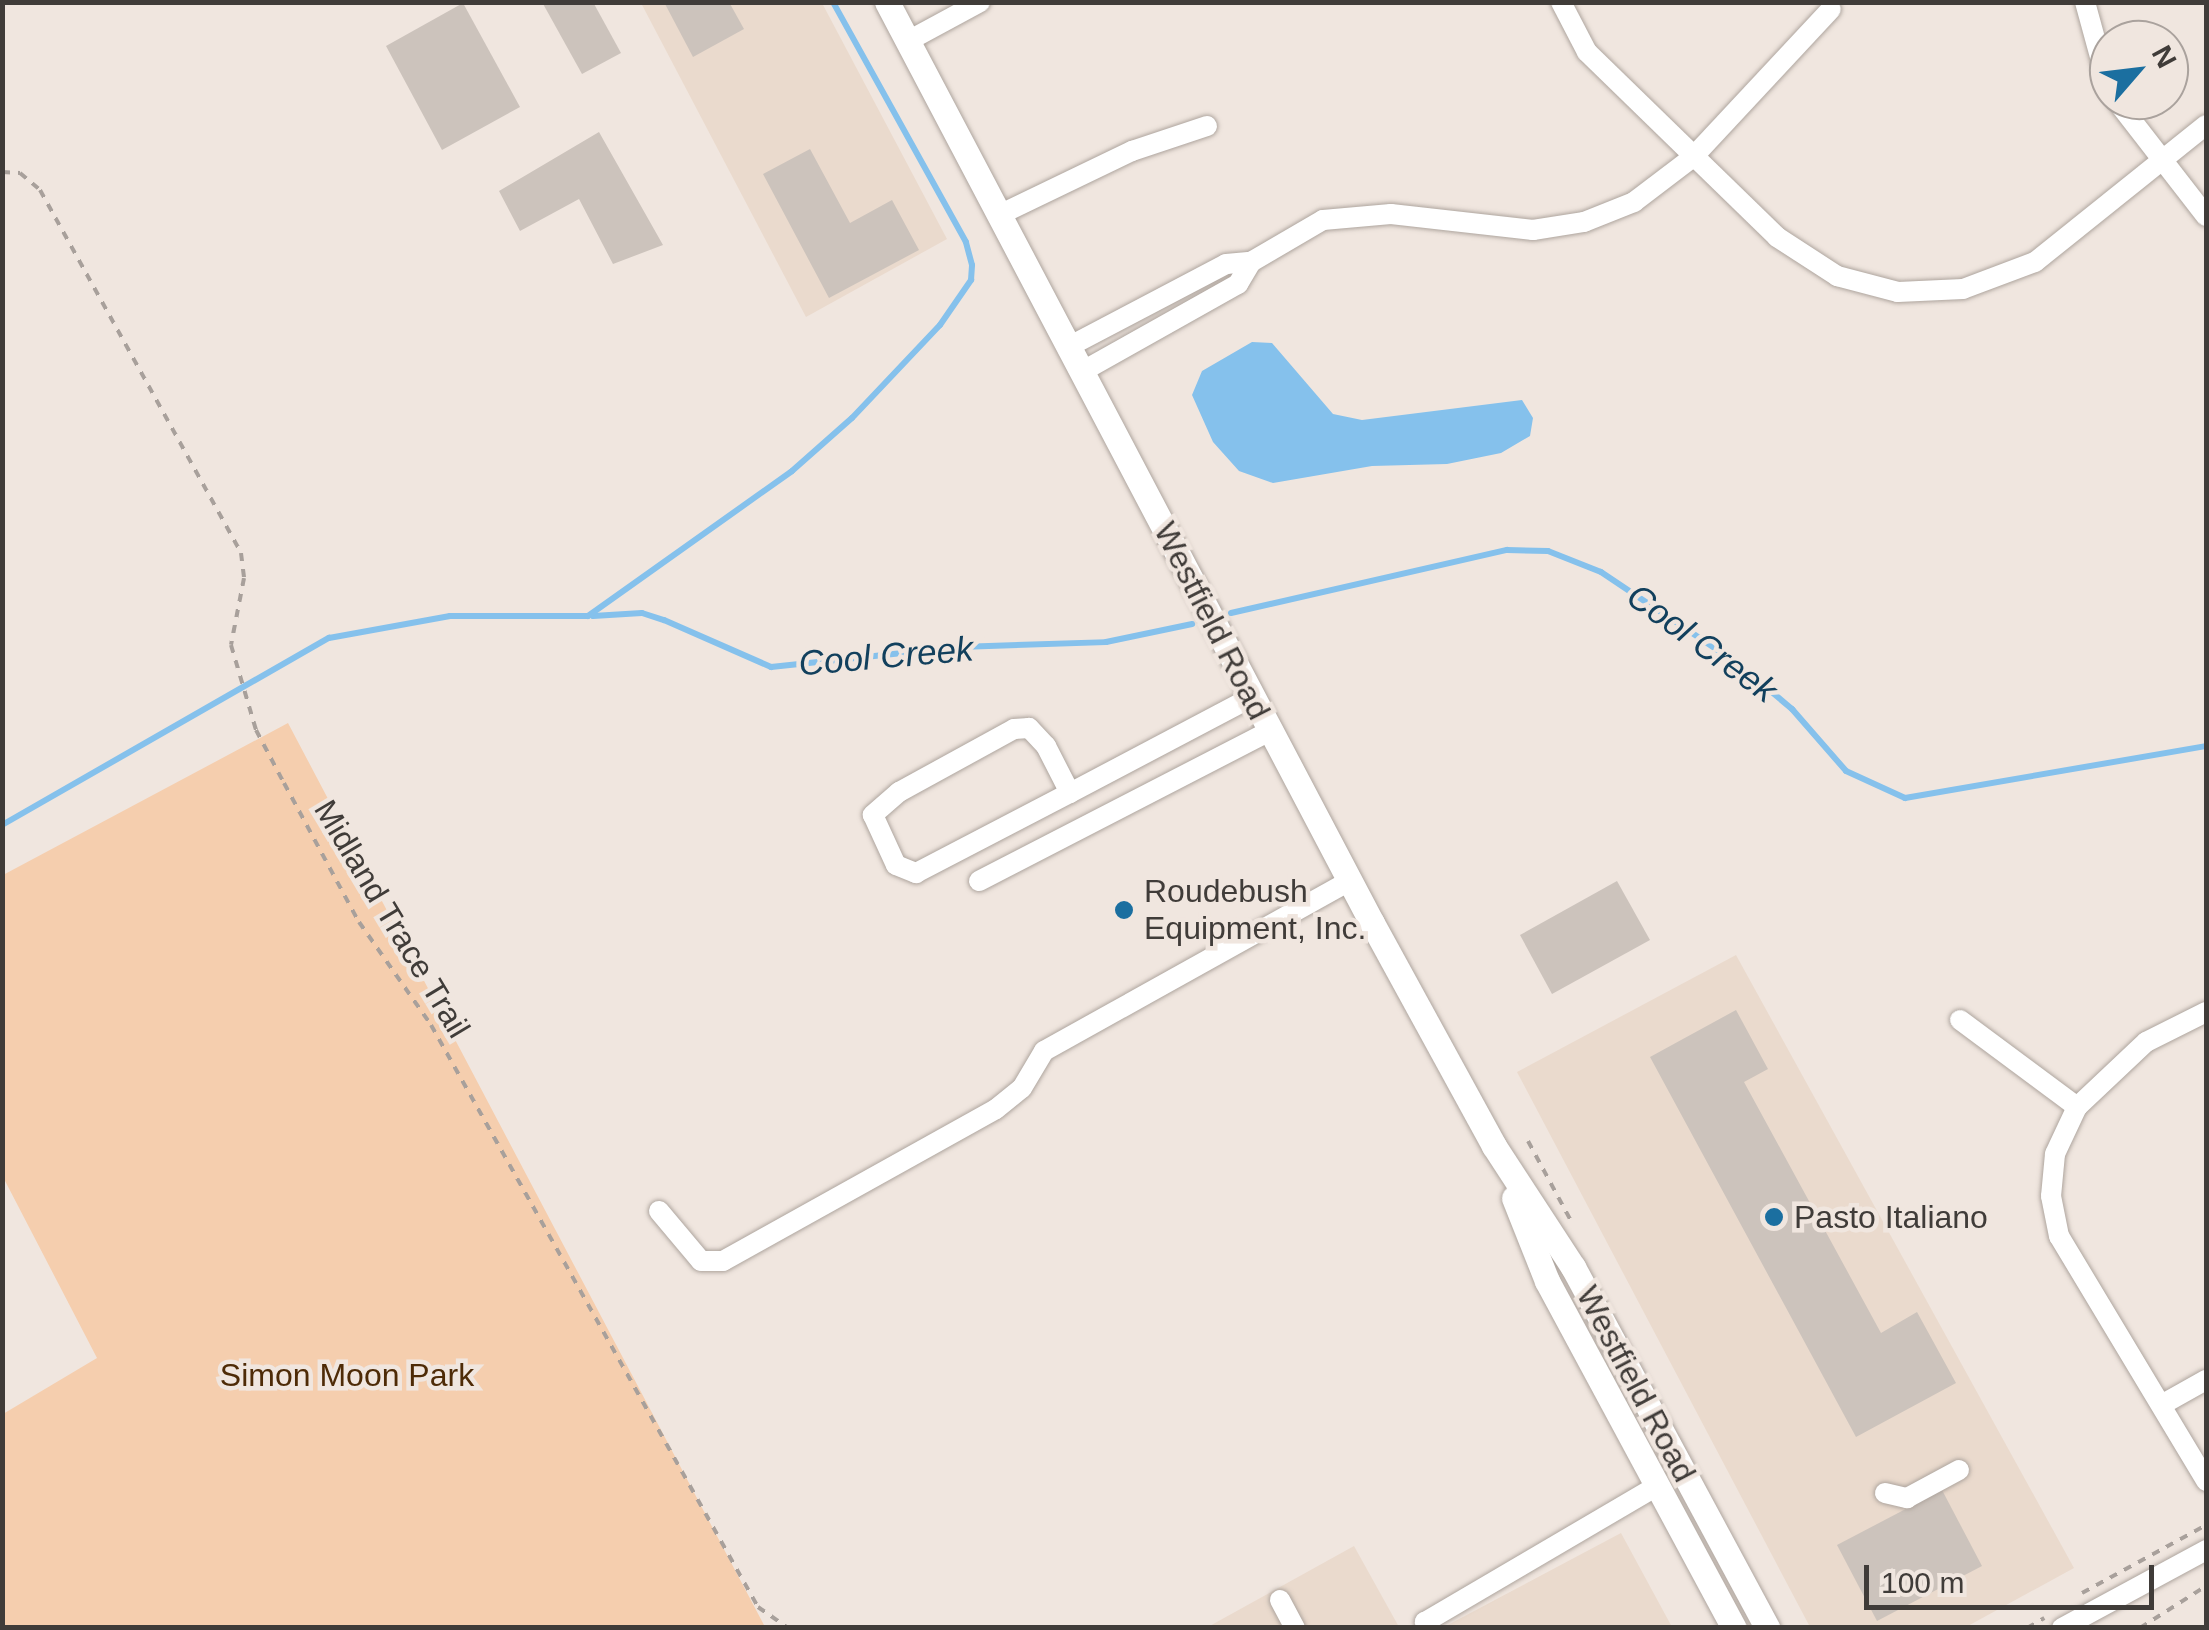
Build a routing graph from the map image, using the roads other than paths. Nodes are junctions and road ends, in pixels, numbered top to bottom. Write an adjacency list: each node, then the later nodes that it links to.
1 (887, 2): 5 (main road, Westfield Road)
2 (980, 2): 5 (street)
3 (1561, 2): 9 (street)
4 (1831, 9): 9 (street)
5 (908, 42): 11 (main road, Westfield Road)
6 (2132, 120): 10 (street)
7 (2206, 125): 10 (street)
8 (1207, 126): 11 (street)
9 (1693, 157): 10 (street); 13 (street)
10 (2164, 160): 12 (street)
11 (999, 215): 14 (main road, Westfield Road)
12 (2206, 216)
13 (1251, 262): 14 (street); 15 (street)
14 (1070, 346): 15 (main road, Westfield Road)
15 (1084, 372): 16 (main road, Westfield Road)
16 (1252, 696): 17 (main road, Westfield Road); 18 (street)
17 (1270, 731): 19 (street); 20 (main road, Westfield Road)
18 (1070, 792): 18 (street)
19 (979, 880)
20 (1349, 882): 24 (main road, Westfield Road); 25 (street)
21 (2206, 1012): 23 (street)
22 (1960, 1020): 23 (street)
23 (2078, 1107): 27 (street)
24 (1494, 1146): 30 (main road, Westfield Road); 38 (main road, Westfield Road)
25 (659, 1210)
26 (2206, 1380): 27 (street)
27 (2164, 1404): 29 (street)
28 (1959, 1470): 31 (street)
29 (2206, 1480)
30 (1657, 1486): 36 (street); 37 (main road, Westfield Road)
31 (1885, 1493)
32 (2206, 1550): 34 (street)
33 (1280, 1600): 35 (street)
34 (2085, 1622): 39 (street)
35 (1296, 1628)
36 (1428, 1628)
37 (1734, 1628)
38 (1767, 1628)
39 (2062, 1628)

